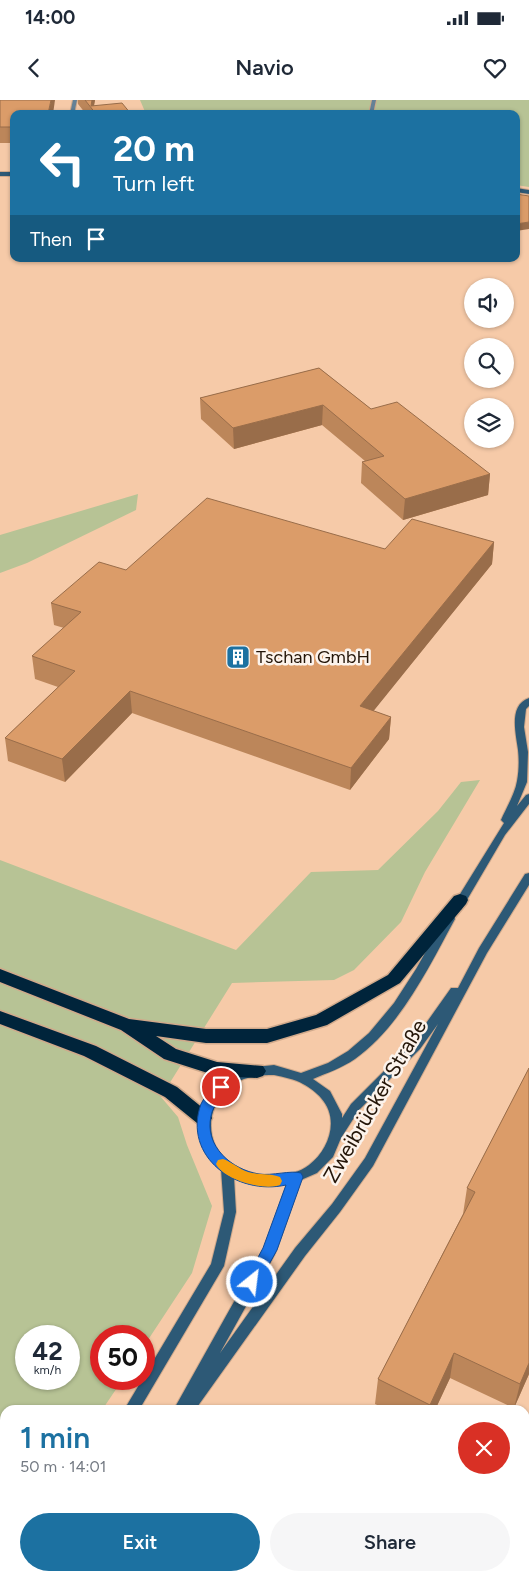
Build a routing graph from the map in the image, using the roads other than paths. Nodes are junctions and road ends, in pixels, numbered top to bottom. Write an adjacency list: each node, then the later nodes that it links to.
1 (529, 701): 3 (main road, Zweibrücker Straße)
2 (529, 797): 3 (main road, Zweibrücker Straße)
3 (501, 833): 5 (main road, Zweibrücker Straße)
4 (529, 877): 6 (main road, Zweibrücker Straße)
5 (460, 900): 9 (highway); 11 (main road, Zweibrücker Straße)
6 (483, 951): 13 (main road, Zweibrücker Straße); 18 (main road, Zweibrücker Straße)
7 (0, 975): 9 (highway)
8 (0, 1017): 12 (highway)
9 (127, 1025): 10 (highway)
10 (258, 1071): 11 (main road); 12 (main road)
11 (304, 1077): 13 (main road)
12 (203, 1118): 14 (main road)
13 (338, 1135): 15 (main road)
14 (227, 1168): 15 (main road); 16 (main road)
15 (296, 1177): 17 (main road, Zweibrücker Straße)
16 (134, 1405)
17 (183, 1405)
18 (191, 1405)

